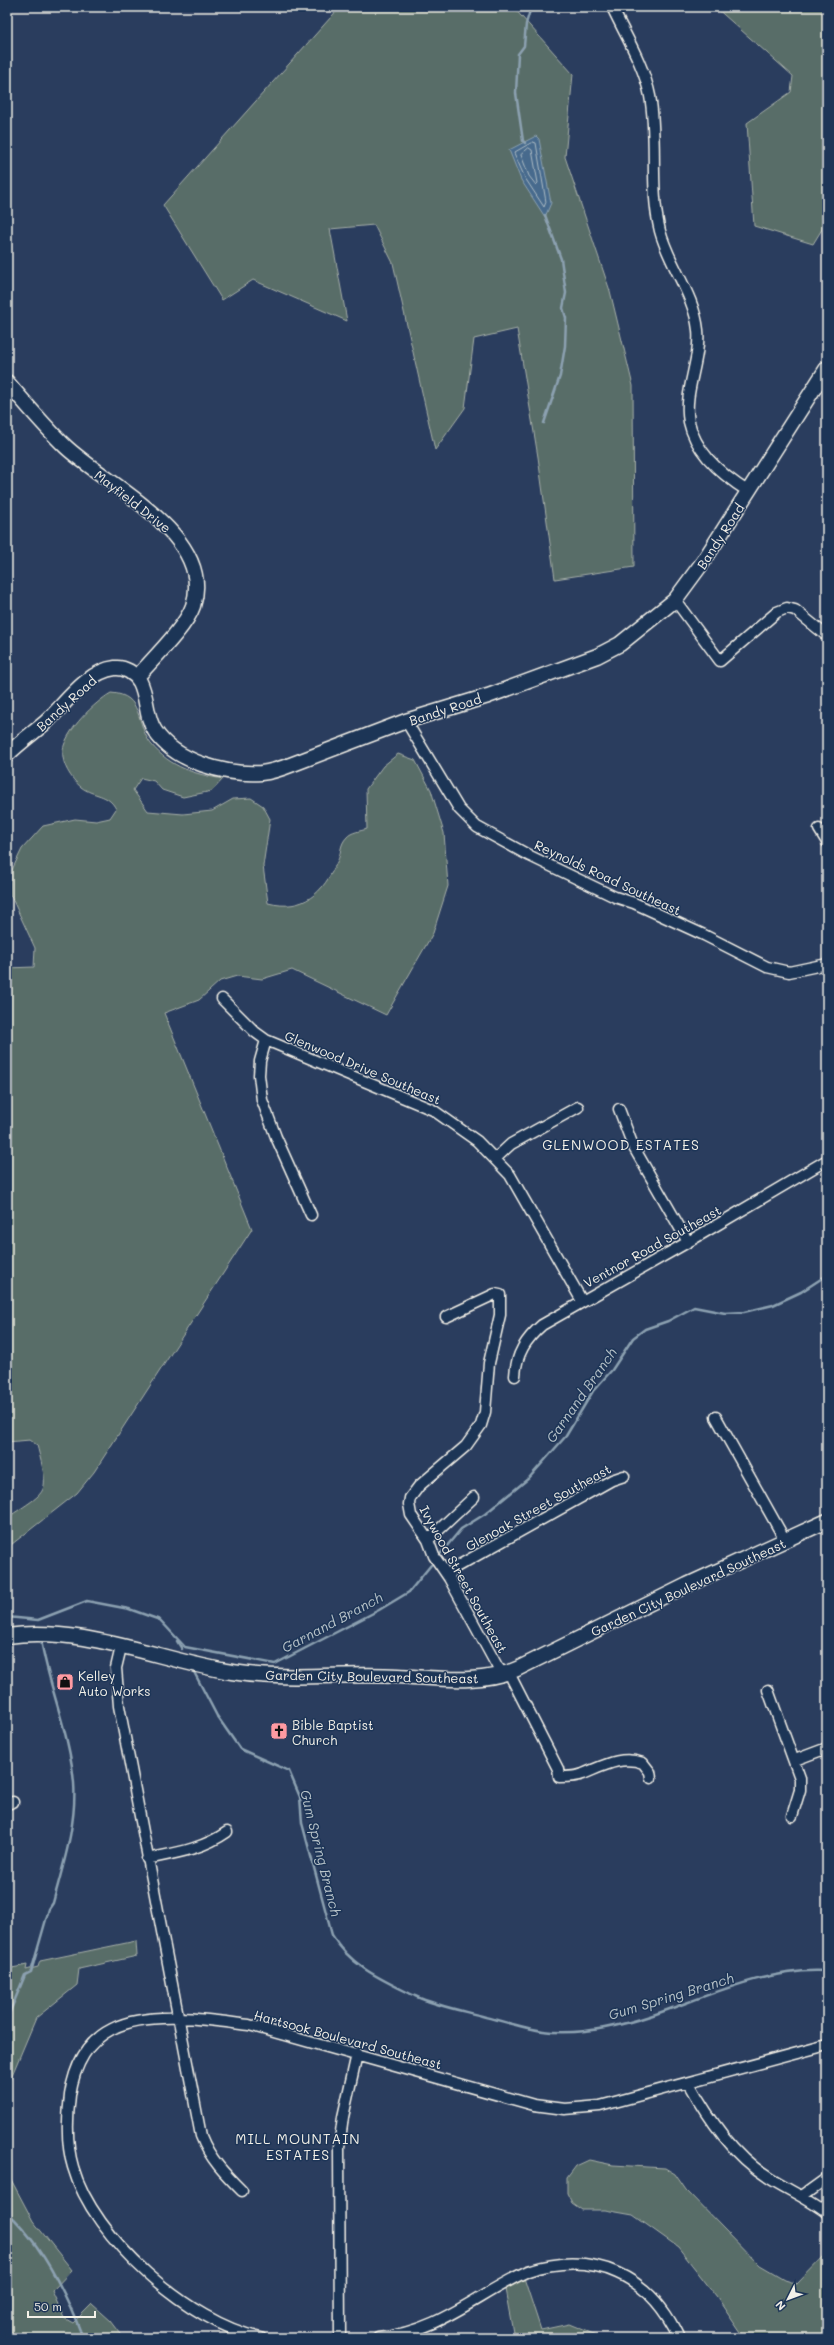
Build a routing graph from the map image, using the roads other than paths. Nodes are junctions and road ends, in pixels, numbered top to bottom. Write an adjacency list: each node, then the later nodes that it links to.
1 (612, 7): 4 (street)
2 (827, 368): 4 (street, Bandy Road)
3 (7, 382): 7 (street, Mayfield Drive)
4 (748, 492): 5 (street, Bandy Road)
5 (675, 600): 6 (street); 8 (street, Bandy Road)
6 (827, 636)
7 (137, 677): 8 (street, Bandy Road); 9 (street, Bandy Road)
8 (406, 722): 12 (street, Reynolds Road Southeast)
9 (7, 755)
10 (819, 829): 11 (street)
11 (827, 842)
12 (827, 964)
13 (222, 999): 14 (street, Glenwood Drive Southeast)
14 (266, 1040): 17 (street, Glenwood Drive Southeast); 19 (street)
15 (578, 1107): 17 (street)
16 (619, 1108): 20 (street)
17 (496, 1158): 21 (street, Glenwood Drive Southeast)
18 (827, 1160): 20 (street, Ventnor Road Southeast)
19 (311, 1216)
20 (688, 1242): 21 (street, Ventnor Road Southeast)
21 (582, 1301): 23 (street, Ventnor Road Southeast)
22 (446, 1317): 28 (street, Ivywood Street Southeast)
23 (515, 1376)
24 (716, 1417): 29 (street)
25 (624, 1476): 30 (street, Glenoak Street Southeast)
26 (474, 1497): 28 (street)
27 (827, 1521): 29 (street, Garden City Boulevard Southeast)
28 (428, 1540): 30 (street, Ivywood Street Southeast)
29 (785, 1540): 33 (street, Garden City Boulevard Southeast)
30 (449, 1578): 33 (street, Ivywood Street Southeast)
31 (7, 1636): 32 (street, Garden City Boulevard Southeast)
32 (122, 1647): 33 (street, Garden City Boulevard Southeast); 40 (street)
33 (505, 1674): 37 (street, Ivywood Street Southeast)
34 (768, 1690): 36 (street)
35 (827, 1748): 36 (street)
36 (795, 1760): 38 (street)
37 (652, 1778)
38 (792, 1816)
39 (227, 1832): 40 (street)
40 (147, 1859): 41 (street)
41 (178, 2018): 43 (street, Hartsook Boulevard Southeast); 46 (street); 49 (street, Hartsook Boulevard Southeast)
42 (827, 2045): 44 (street, Hartsook Boulevard Southeast)
43 (358, 2054): 44 (street, Hartsook Boulevard Southeast); 50 (street)
44 (689, 2083): 47 (street)
45 (827, 2178): 47 (street)
46 (242, 2191)
47 (802, 2196): 48 (street)
48 (827, 2213)
49 (261, 2338)
50 (340, 2338)
51 (378, 2338): 52 (street)
52 (679, 2338)

